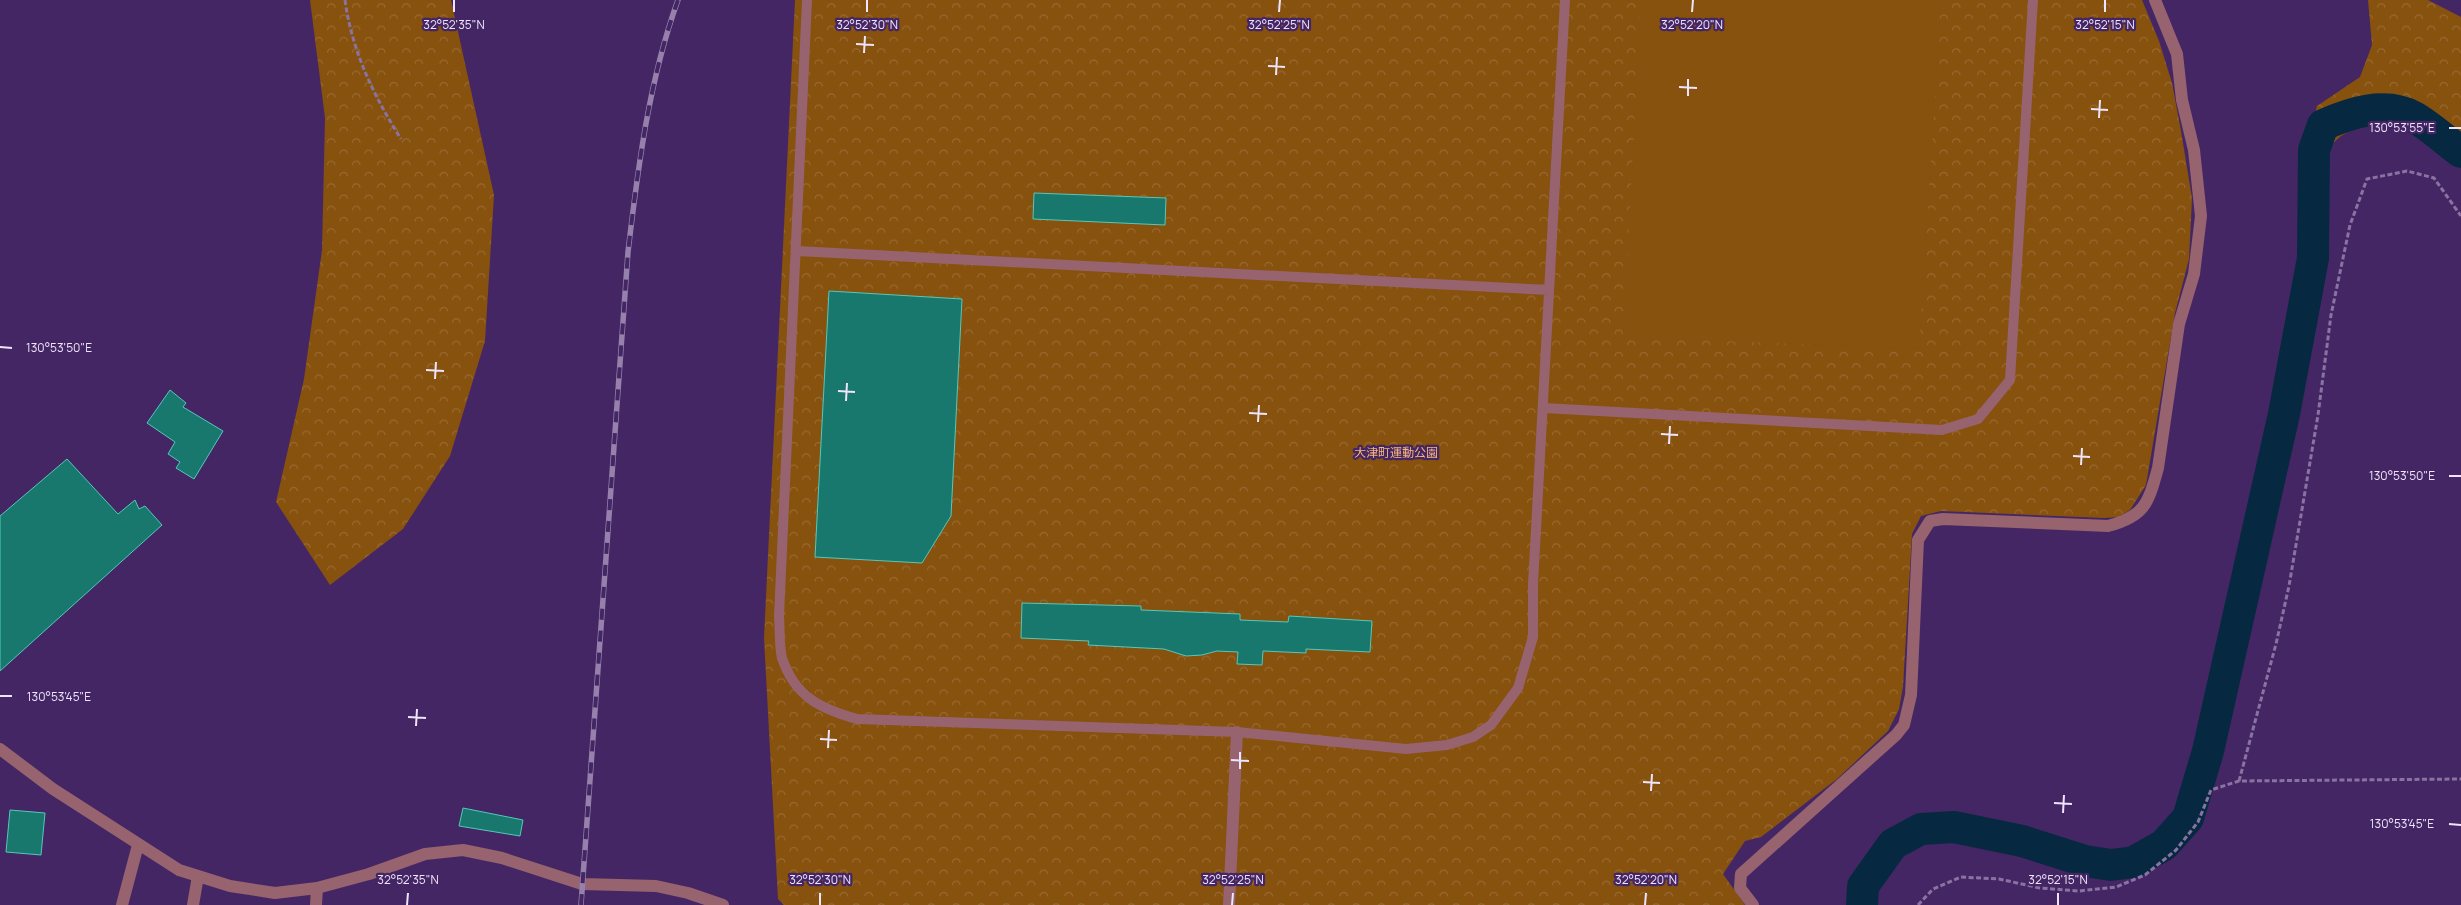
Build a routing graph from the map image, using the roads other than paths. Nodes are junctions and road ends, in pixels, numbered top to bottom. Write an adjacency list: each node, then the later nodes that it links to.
1 (807, 0): 5 (lane)
2 (1565, 0): 6 (lane)
3 (2033, 0): 7 (lane)
4 (2156, 0): 19 (street)
5 (797, 251): 6 (lane); 8 (lane)
6 (1549, 290): 7 (lane)
7 (1544, 408): 8 (lane)
8 (1237, 732): 18 (street)
9 (0, 749): 10 (street)
10 (138, 845): 11 (street); 14 (street)
11 (198, 876): 13 (street); 15 (street)
12 (317, 888): 13 (street); 16 (street); 17 (street)
13 (275, 899)
14 (122, 905)
15 (193, 905)
16 (316, 905)
17 (723, 905)
18 (1229, 905)
19 (1752, 905)

